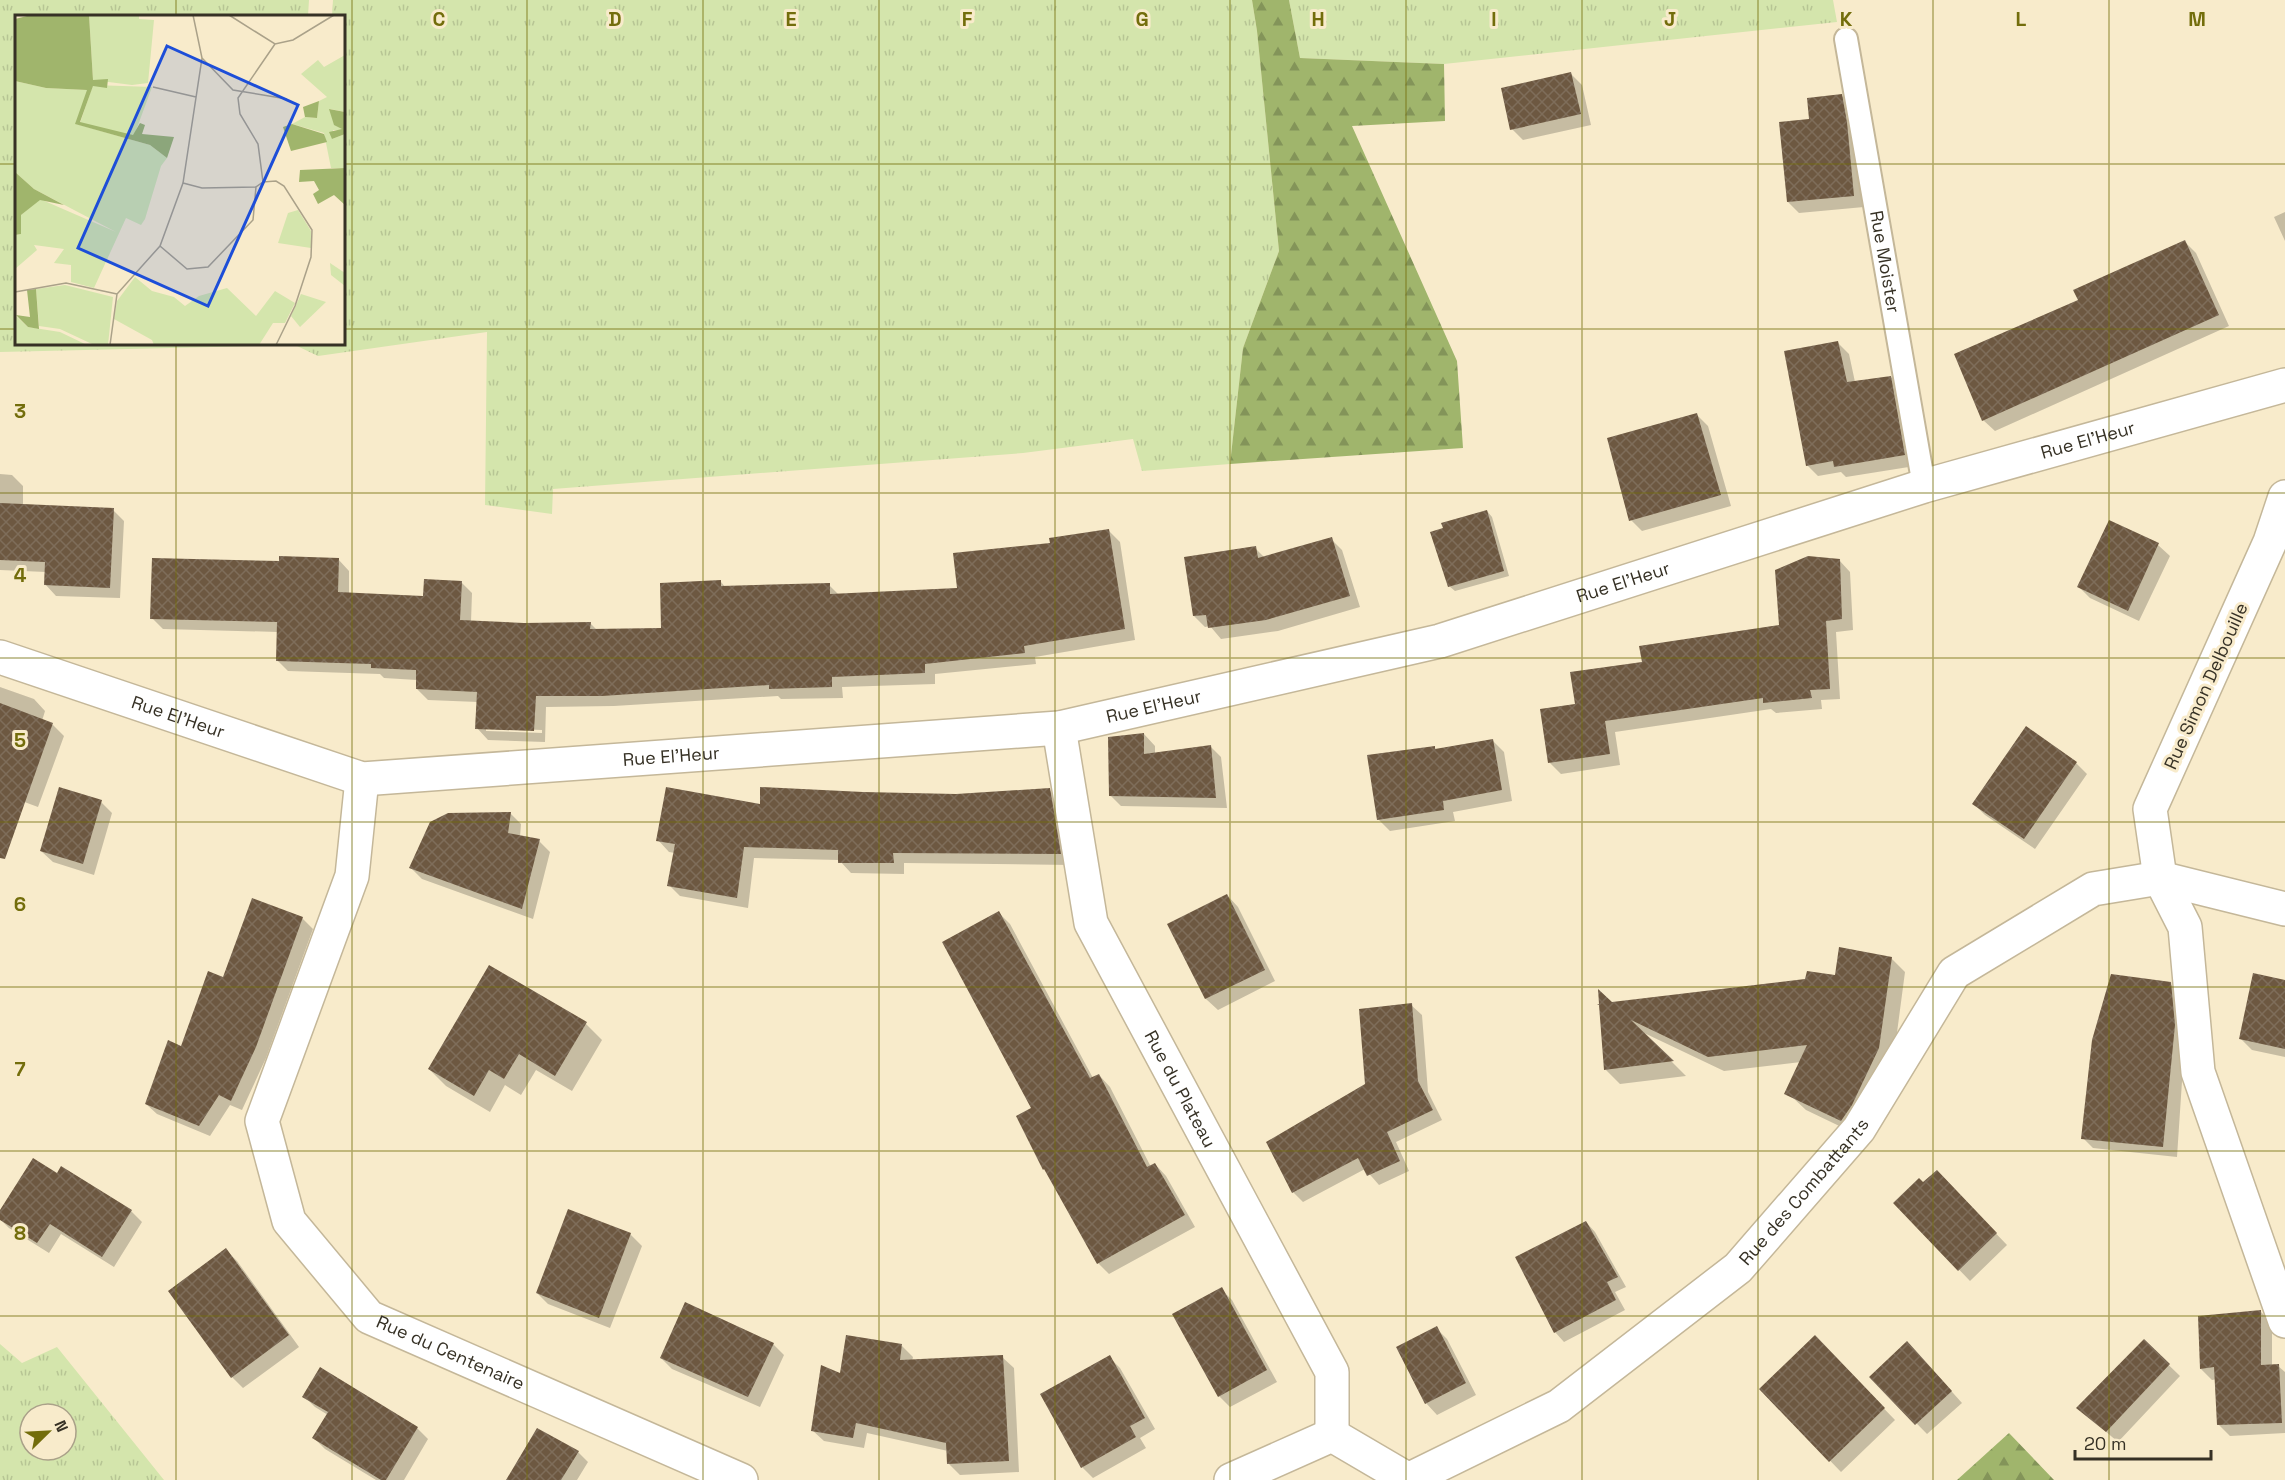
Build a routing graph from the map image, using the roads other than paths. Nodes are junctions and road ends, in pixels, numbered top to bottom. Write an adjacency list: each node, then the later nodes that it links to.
1 (1846, 39): 3 (lane, Rue Moister)
2 (2285, 385): 3 (street, Rue El'Heur)
3 (1924, 486): 6 (street, Rue El'Heur)
4 (2285, 497): 8 (street, Rue Simon Delbouille)
5 (0, 657): 7 (street, Rue El'Heur)
6 (1059, 728): 7 (street, Rue El'Heur); 11 (street, Rue du Plateau)
7 (362, 779): 12 (street, Rue du Centenaire)
8 (2160, 878): 9 (street, Rue des Combattants); 10 (street); 14 (street, Rue des Combattants)
9 (2285, 909)
10 (2285, 1320)
11 (1332, 1435): 13 (street); 14 (street)
12 (741, 1480)
13 (1231, 1480)
14 (1407, 1480)

